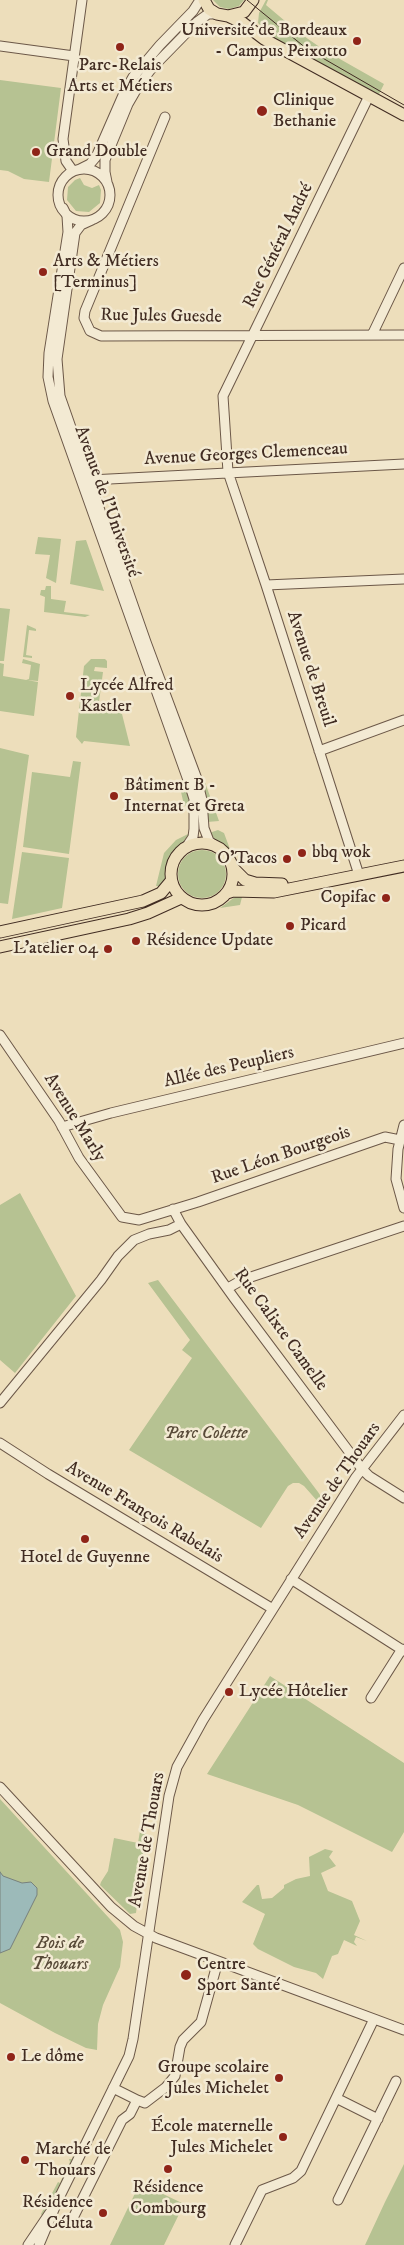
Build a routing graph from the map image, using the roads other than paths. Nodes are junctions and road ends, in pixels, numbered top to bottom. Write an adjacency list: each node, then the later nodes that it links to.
1 (82, 0): 8 (street)
2 (200, 0): 12 (street)
3 (204, 0): 5 (main road)
4 (252, 3): 5 (main road); 7 (main road)
5 (222, 15): 7 (main road); 13 (street)
6 (0, 46): 8 (street)
7 (276, 46): 9 (main road)
8 (74, 56): 12 (street)
9 (369, 96): 10 (main road); 20 (street, Rue Général André)
10 (404, 114)
11 (165, 117): 16 (street, Rue Jules Guesde)
12 (77, 170): 13 (street); 15 (street)
13 (107, 182): 14 (street)
14 (108, 205): 16 (street); 17 (street)
15 (62, 208): 17 (street); 19 (street, Avenue de l'Université)
16 (125, 212): 20 (street, Rue Jules Guesde)
17 (92, 220): 19 (street, Avenue de l'Université)
18 (404, 268): 21 (street)
19 (58, 325): 23 (street, Avenue de l'Université)
20 (253, 335): 21 (street, Rue Jules Guesde); 25 (street, Rue Général André)
21 (372, 335): 22 (street, Rue Jules Guesde)
22 (404, 335)
23 (53, 369): 26 (street, Avenue de l'Université); 29 (street, Avenue de l'Université)
24 (404, 464): 25 (street, Avenue Georges Clemenceau)
25 (228, 472): 26 (street, Avenue Georges Clemenceau); 28 (street, Avenue de Breuil)
26 (90, 480): 29 (street, Avenue de l'Université)
27 (404, 579): 28 (street)
28 (266, 585): 31 (street, Avenue de Breuil)
29 (143, 643): 32 (street, Avenue de l'Université); 33 (street, Avenue de l'Université)
30 (404, 720): 31 (street)
31 (319, 751): 37 (street, Avenue de Breuil)
32 (214, 845): 33 (main road); 36 (main road)
33 (187, 846): 38 (main road)
34 (404, 859): 37 (main road)
35 (404, 866): 37 (main road)
36 (232, 868): 37 (main road); 39 (main road)
37 (358, 872): 39 (main road)
38 (171, 881): 40 (main road); 41 (main road)
39 (226, 893): 40 (main road)
40 (181, 898): 44 (main road)
41 (35, 925): 42 (main road); 43 (main road)
42 (0, 932)
43 (0, 938)
44 (0, 947)
45 (0, 1035): 48 (street, Avenue Marly)
46 (404, 1043): 48 (street, Allée des Peupliers)
47 (404, 1125): 49 (street)
48 (62, 1127): 52 (street, Avenue Marly)
49 (400, 1140): 50 (street); 51 (street, Rue Léon Bourgeois)
50 (404, 1208)
51 (173, 1209): 52 (street, Rue Léon Bourgeois); 53 (street, Rue Calixte Camelle)
52 (122, 1217)
53 (181, 1224): 55 (street, Rue Calixte Camelle); 56 (street)
54 (404, 1226): 55 (street)
55 (228, 1288): 59 (street, Rue Calixte Camelle)
56 (0, 1403)
57 (404, 1415): 59 (street, Avenue de Thouars)
58 (0, 1443): 62 (street, Avenue François Rabelais)
59 (362, 1469): 60 (street, Rue Calixte Camelle); 61 (street, Avenue de Thouars)
60 (404, 1498)
61 (292, 1578): 62 (street, Avenue de Thouars); 63 (street)
62 (273, 1609): 66 (street, Avenue de Thouars)
63 (403, 1650): 64 (street)
64 (371, 1698)
65 (0, 1787): 66 (street)
66 (148, 1934): 67 (street); 71 (street, Avenue de Thouars)
67 (218, 1961): 68 (street); 73 (street)
68 (374, 2019): 69 (street); 72 (street)
69 (404, 2030)
70 (396, 2081): 74 (street)
71 (113, 2088): 73 (street); 75 (street, Avenue de Thouars)
72 (336, 2098): 74 (street); 80 (street)
73 (137, 2100): 77 (street)
74 (378, 2119): 76 (street)
75 (58, 2200): 78 (street, Avenue de Thouars); 79 (street, Avenue de Thouars)
76 (338, 2200)
77 (72, 2220)
78 (28, 2245)
79 (38, 2245)
80 (235, 2245)

